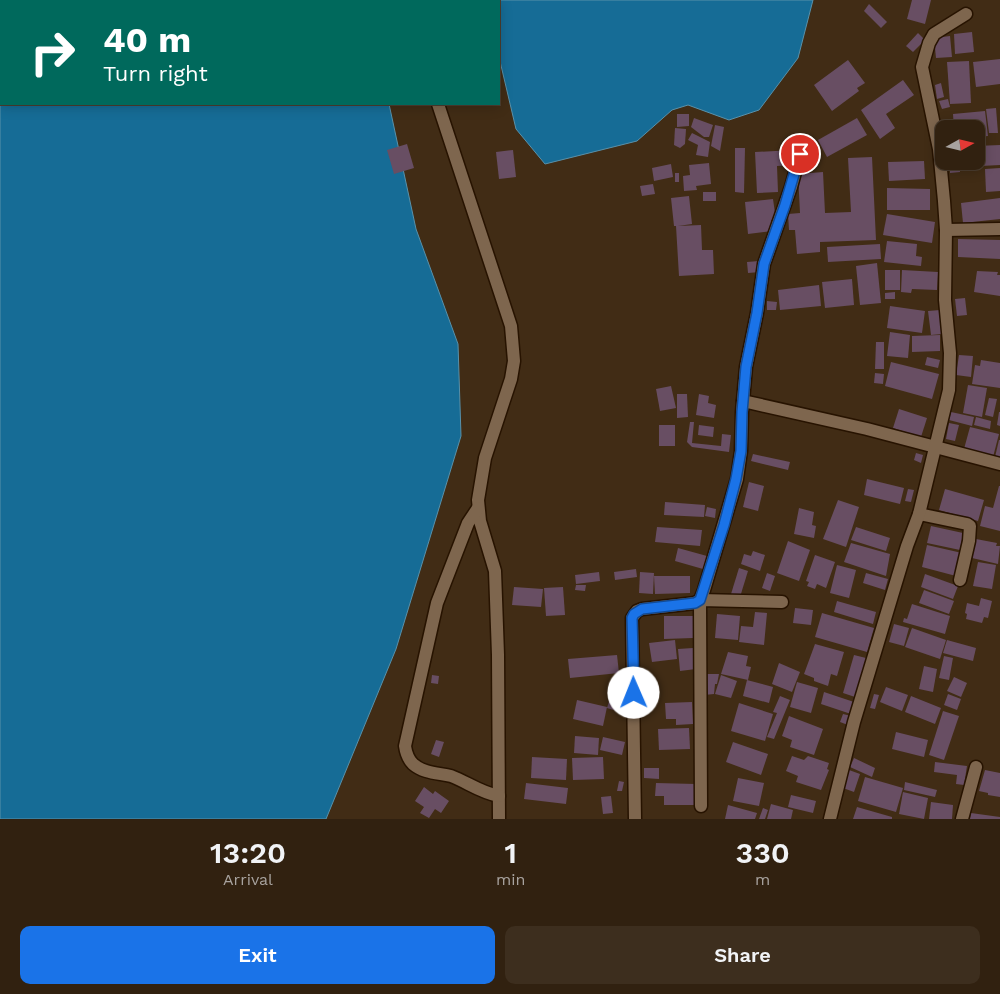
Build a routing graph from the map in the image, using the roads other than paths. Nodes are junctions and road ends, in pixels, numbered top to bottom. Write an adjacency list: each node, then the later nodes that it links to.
1 (966, 14): 5 (street)
2 (438, 105): 9 (street)
3 (800, 154): 6 (street)
4 (1000, 229): 5 (street)
5 (946, 230): 7 (street)
6 (743, 401): 7 (street); 12 (street)
7 (936, 447): 8 (street); 10 (street)
8 (1000, 464)
9 (478, 508): 15 (street); 15 (street)
10 (919, 514): 11 (street); 19 (street)
11 (960, 580)
12 (700, 600): 13 (street); 16 (street); 18 (street)
13 (782, 602)
14 (976, 767): 20 (street)
15 (499, 796): 17 (street)
16 (701, 806)
17 (499, 819)
18 (635, 819)
19 (830, 819)
20 (962, 819)

